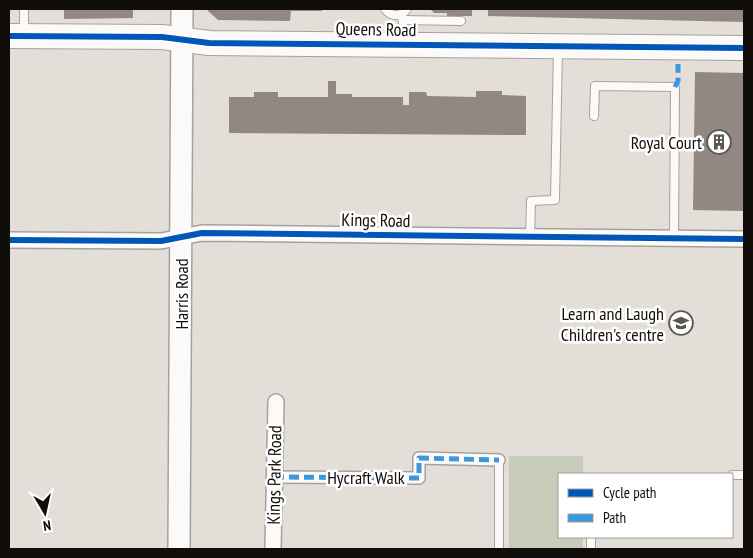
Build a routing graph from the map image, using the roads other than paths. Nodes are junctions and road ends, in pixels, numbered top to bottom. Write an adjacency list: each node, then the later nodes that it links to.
1 (24, 9): 7 (lane)
2 (182, 9): 8 (main road, Harris Road)
3 (385, 9): 5 (lane)
4 (408, 9): 5 (lane)
5 (401, 17): 6 (lane); 9 (lane)
6 (462, 21)
7 (16, 36): 8 (main road, Queens Road)
8 (182, 41): 9 (main road, Queens Road); 14 (main road, Harris Road)
9 (403, 44): 10 (main road, Queens Road)
10 (558, 46): 11 (main road, Queens Road); 13 (lane)
11 (744, 48)
12 (594, 116): 15 (lane)
13 (530, 237): 14 (street, Kings Road); 15 (street, Kings Road)
14 (181, 238): 17 (street, Kings Road); 21 (main road, Harris Road)
15 (674, 238): 16 (street, Kings Road)
16 (744, 239)
17 (9, 240)
18 (276, 402): 20 (street, Kings Park Road)
19 (499, 460): 20 (street, Hycraft Walk); 23 (lane)
20 (274, 477): 22 (street, Kings Park Road)
21 (179, 549)
22 (273, 549)
23 (499, 549)

